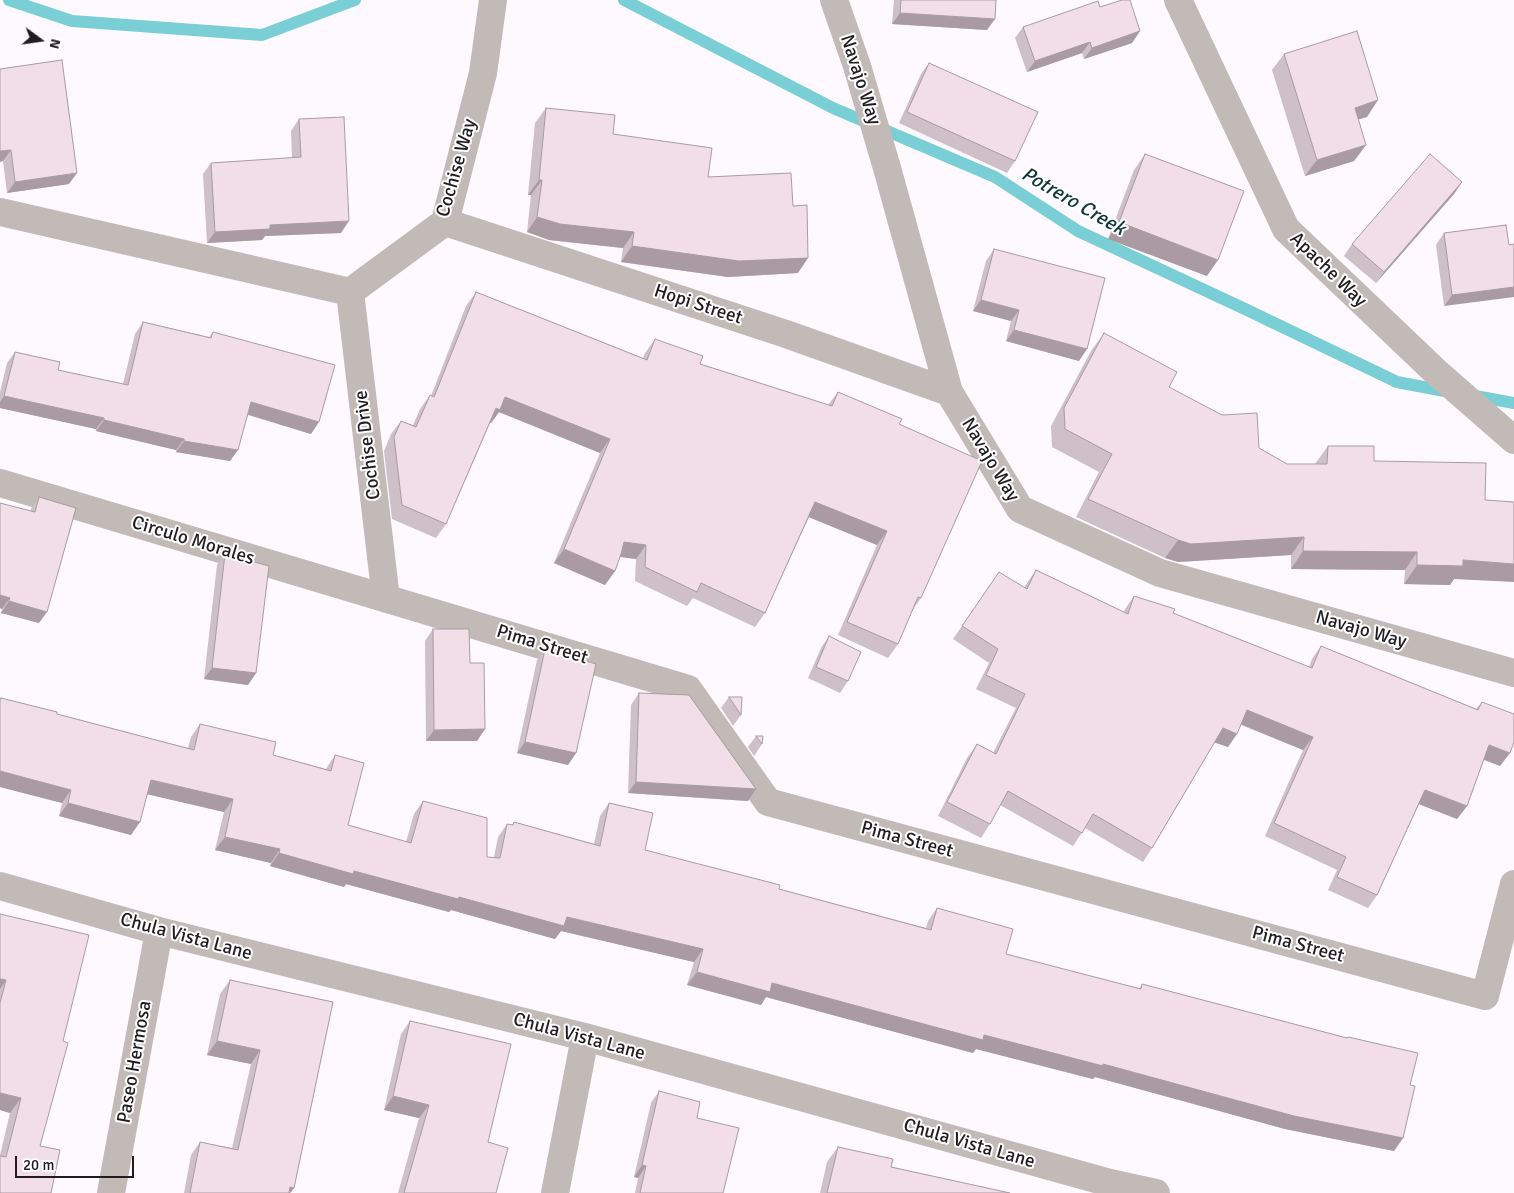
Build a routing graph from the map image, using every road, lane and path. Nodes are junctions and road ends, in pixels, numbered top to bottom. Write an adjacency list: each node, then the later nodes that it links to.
1 (493, 0): 5 (street, Cochise Way)
2 (834, 0): 7 (street, Navajo Way)
3 (1178, 0): 8 (street, Apache Way)
4 (0, 212): 6 (street)
5 (445, 222): 6 (street, Cochise Way); 7 (street, Hopi Street)
6 (350, 292): 10 (street, Cochise Drive)
7 (949, 392): 11 (street, Navajo Way)
8 (1513, 439)
9 (0, 483): 10 (street, Circulo Morales)
10 (386, 599): 12 (street, Pima Street)
11 (1514, 673)
12 (1514, 884)
13 (0, 886): 14 (street, Chula Vista Lane)
14 (159, 931): 15 (street, Chula Vista Lane); 17 (street, Paseo Hermosa)
15 (585, 1037): 16 (street, Chula Vista Lane); 18 (street)
16 (1111, 1188): 19 (street, Chula Vista Lane)
17 (111, 1193)
18 (555, 1193)
19 (1156, 1193)

